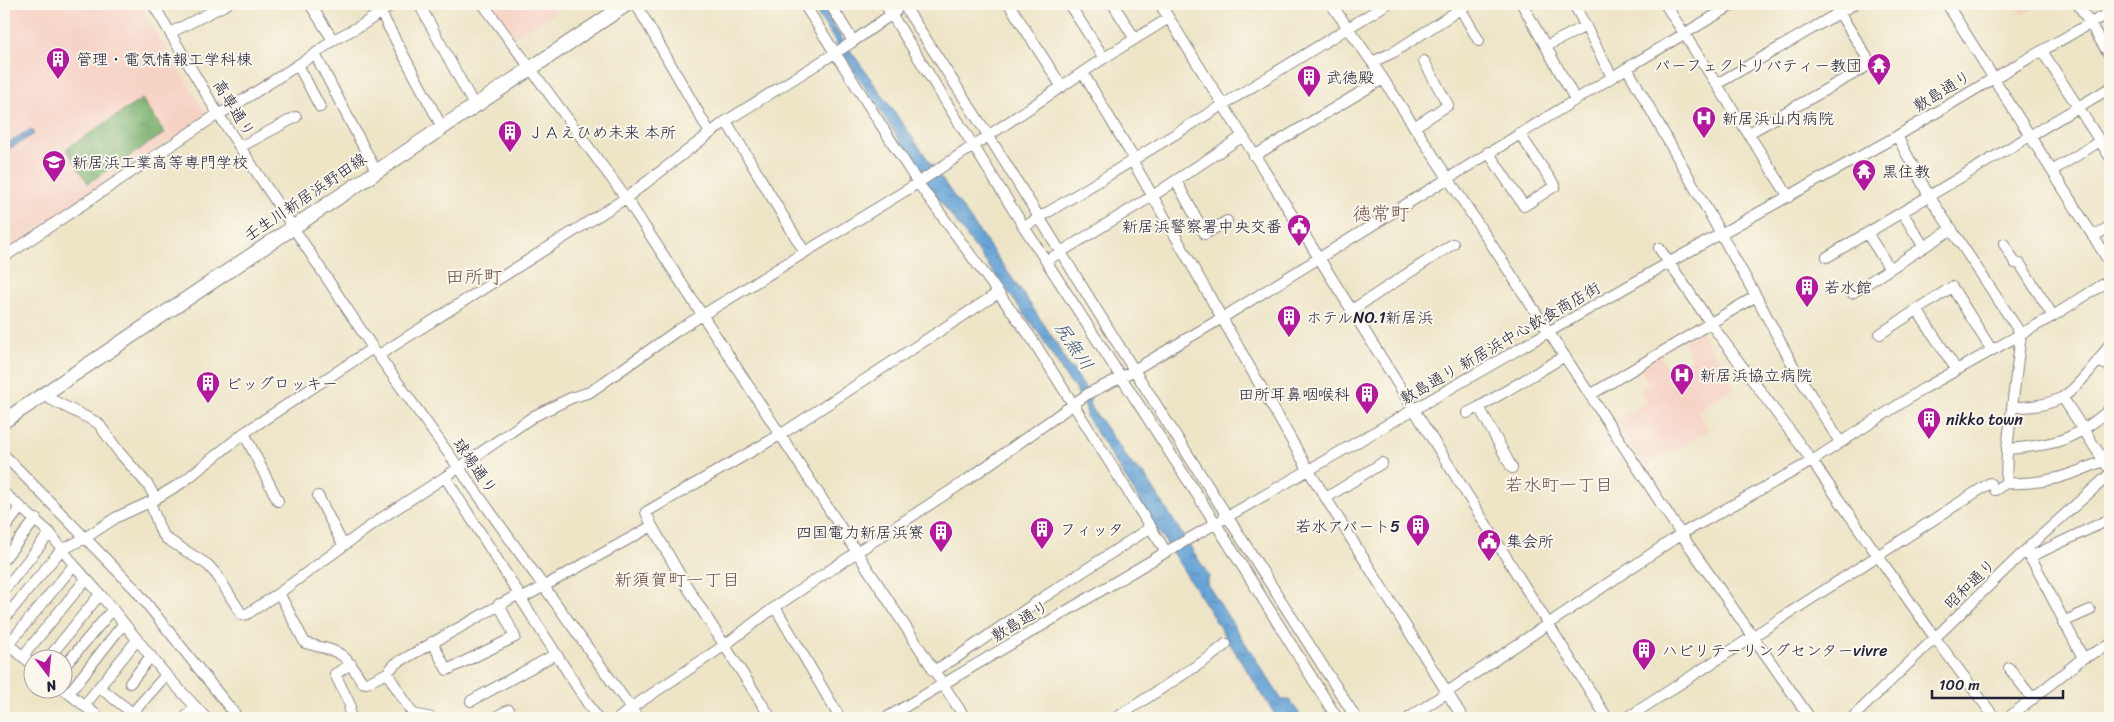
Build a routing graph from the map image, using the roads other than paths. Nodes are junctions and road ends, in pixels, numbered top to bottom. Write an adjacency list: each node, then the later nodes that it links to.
1 (153, 4): 35 (street, 高専通り)
2 (227, 4): 35 (street)
3 (310, 4): 38 (street)
4 (393, 4): 28 (street)
5 (419, 4): 62 (street)
6 (483, 4): 50 (street)
7 (627, 4): 50 (main road, 壬生川新居浜野田線)
8 (636, 4): 71 (street)
9 (804, 4): 43 (street)
10 (830, 4): 40 (street)
11 (885, 4): 30 (street)
12 (905, 4): 30 (street); 72 (street)
13 (1009, 4): 57 (street)
14 (1070, 4): 46 (street)
15 (1113, 4): 37 (street)
16 (1160, 4): 31 (street)
17 (1331, 4): 34 (street)
18 (1387, 4): 34 (street)
19 (1574, 4): 33 (street)
20 (1666, 4): 36 (street)
21 (1734, 4): 36 (street)
22 (1854, 4): 27 (street)
23 (1948, 4): 54 (street)
24 (2078, 4): 32 (street)
25 (1527, 5): 41 (street)
26 (1464, 6): 39 (street); 48 (street)
27 (1837, 8): 56 (street); 70 (street)
28 (380, 11): 38 (street); 67 (street)
29 (2110, 12): 32 (street, 敷島通り)
30 (892, 14): 40 (street); 77 (street)
31 (1169, 18): 37 (street); 60 (street)
32 (2091, 24): 42 (street, 敷島通り); 45 (street)
33 (1586, 26): 41 (street); 53 (street)
34 (1347, 28): 48 (street); 60 (street)
35 (170, 33): 64 (street, 高専通り)
36 (1684, 33): 51 (street); 56 (street)
37 (1135, 39): 46 (street)
38 (333, 40): 44 (street)
39 (1479, 41)
40 (852, 42): 43 (street)
41 (1546, 46): 59 (street)
42 (2042, 51): 54 (street, 敷島通り); 63 (street)
43 (836, 52): 66 (street); 87 (street)
44 (315, 54): 49 (street); 83 (street)
45 (2110, 56)
46 (1104, 58): 52 (street)
47 (1424, 61): 68 (street)
48 (1372, 62): 55 (street)
49 (298, 65): 61 (street); 64 (street)
50 (530, 68): 62 (main road, 壬生川新居浜野田線); 91 (street)
51 (1627, 68): 53 (street); 100 (street)
52 (1083, 73): 57 (street); 82 (street)
53 (1612, 77): 59 (street)
54 (1994, 78): 74 (street, 敷島通り); 75 (street)
55 (1382, 79): 68 (street); 80 (street)
56 (1717, 84): 70 (street)
57 (1062, 87): 72 (street)
58 (2110, 88): 63 (street)
59 (1575, 99): 69 (street)
60 (1224, 104): 73 (street); 82 (street)
61 (320, 107)
62 (475, 107): 67 (main road, 壬生川新居浜野田線)
63 (2078, 108): 75 (street); 76 (street)
64 (218, 114): 78 (street, 高専通り); 108 (street)
65 (296, 116): 78 (street)
66 (726, 121): 71 (street); 106 (street)
67 (442, 127): 83 (main road, 壬生川新居浜野田線)
68 (1414, 127): 85 (street)
69 (1520, 133): 79 (street); 79 (street)
70 (1749, 133): 90 (street)
71 (710, 134): 91 (street)
72 (988, 135): 77 (street); 93 (street)
73 (1243, 136): 80 (street); 86 (street)
74 (1897, 136): 89 (street); 90 (street, 敷島通り)
75 (2030, 136): 84 (street); 89 (street)
76 (2100, 141): 81 (street); 84 (street)
77 (973, 146): 87 (street); 97 (street)
78 (240, 147): 96 (street, 高専通り)
79 (1488, 152): 85 (street)
80 (1254, 156): 109 (street)
81 (2110, 157)
82 (1133, 159): 88 (street); 93 (street)
83 (376, 171): 96 (main road, 壬生川新居浜野田線)
84 (2052, 171): 101 (street)
85 (1447, 178): 109 (street); 125 (street)
86 (1176, 181): 88 (street); 94 (street)
87 (920, 182): 106 (street); 116 (street)
88 (1154, 195): 107 (street); 123 (street)
89 (1929, 196): 92 (street); 98 (street)
90 (1789, 197): 100 (street, 敷島通り 新居浜中心飲食商店街)
91 (626, 198): 121 (street); 130 (street)
92 (1902, 212): 99 (street); 104 (street)
93 (1040, 218): 97 (street); 107 (street)
94 (1227, 221)
95 (2110, 226): 101 (street)
96 (292, 227): 130 (street, 球場通り); 137 (main road, 壬生川新居浜野田線)
97 (1024, 227): 111 (street)
98 (1952, 230): 104 (street); 127 (street)
99 (1867, 233): 110 (street); 114 (street)
100 (1721, 234): 112 (street, 敷島通り 新居浜中心飲食商店街); 118 (street)
101 (2094, 237): 113 (street)
102 (1453, 244): 119 (street)
103 (2004, 244): 122 (street)
104 (1924, 247): 114 (street)
105 (1659, 248): 112 (street)
106 (804, 251): 121 (street)
107 (1061, 252): 111 (street); 135 (street)
108 (4, 257)
109 (1319, 257): 119 (street); 123 (street)
110 (1827, 257)
111 (1046, 260): 136 (street)
112 (1670, 262): 124 (street); 125 (street, 敷島通り 新居浜中心飲食商店街)
113 (2110, 263)
114 (1890, 269): 117 (street)
115 (2110, 280): 122 (street)
116 (998, 293): 140 (street); 149 (street)
117 (1852, 293)
118 (1756, 296): 124 (street); 150 (street)
119 (1352, 310): 144 (street)
120 (1917, 310): 126 (street); 129 (street); 134 (street)
121 (704, 315): 149 (street); 156 (street)
122 (2053, 316): 127 (street)
123 (1222, 318): 135 (street); 158 (street)
124 (1711, 324): 138 (street); 153 (street)
125 (1549, 332): 131 (street); 144 (street, 敷島通り 新居浜中心飲食商店街)
126 (1880, 334)
127 (2021, 334): 129 (street); 142 (street)
128 (2110, 343): 132 (street)
129 (1991, 349): 134 (street)
130 (376, 352): 148 (street); 156 (street, 球場通り)
131 (1565, 356): 138 (street); 141 (street)
132 (2099, 362): 133 (street); 139 (street)
133 (2110, 366)
134 (1956, 369): 150 (street)
135 (1134, 370): 136 (street); 168 (street)
136 (1122, 377): 140 (street); 171 (street)
137 (42, 395): 146 (main road, 壬生川新居浜野田線); 165 (street)
138 (1590, 395): 176 (street)
139 (2063, 398): 142 (street); 147 (street)
140 (1076, 403): 173 (street); 181 (street)
141 (1479, 407): 145 (street); 157 (street)
142 (2012, 407): 151 (street)
143 (2110, 409): 147 (street)
144 (1414, 411): 158 (street, 敷島通り 新居浜中心飲食商店街); 199 (street)
145 (1468, 413)
146 (4, 420)
147 (2084, 430): 151 (street); 154 (street)
148 (244, 433): 165 (street); 166 (street)
149 (780, 435): 172 (street); 181 (street)
150 (1840, 442): 153 (street)
151 (2007, 449): 161 (street)
152 (4, 455): 177 (street)
153 (1812, 461): 176 (street); 183 (street)
154 (2103, 461): 159 (street); 161 (street)
155 (1382, 463): 164 (street)
156 (458, 468): 160 (street); 187 (street, 球場通り)
157 (1512, 468)
158 (1309, 471): 164 (street); 168 (street, 敷島通り 新居浜中心飲食商店街)
159 (2110, 472): 182 (street, 昭和通り)
160 (446, 477): 178 (street); 191 (street)
161 (2006, 483): 183 (street)
162 (4, 495): 167 (street)
163 (318, 496): 178 (street)
164 (1326, 498): 226 (street)
165 (153, 501): 177 (street); 189 (street)
166 (278, 502)
167 (21, 507): 169 (street); 174 (street)
168 (1227, 517): 171 (street); 220 (street)
169 (36, 519): 175 (street); 184 (street)
170 (2110, 519): 182 (street)
171 (1216, 524): 180 (street, 敷島通り); 225 (street)
172 (652, 526): 187 (street); 206 (street)
173 (1152, 527): 180 (street); 217 (street)
174 (4, 529)
175 (50, 533): 179 (street); 188 (street)
176 (1681, 534): 199 (street); 200 (street)
177 (85, 538): 179 (street); 238 (street)
178 (343, 545): 189 (street)
179 (62, 550): 185 (street); 196 (street)
180 (1168, 551): 223 (street, 敷島通り)
181 (857, 552): 193 (street); 217 (street)
182 (2028, 554): 197 (street); 201 (street, 昭和通り)
183 (1878, 556): 200 (street); 201 (street)
184 (4, 559)
185 (74, 565): 186 (street); 204 (street)
186 (86, 579): 190 (street); 208 (street)
187 (544, 588): 191 (street); 232 (street, 球場通り)
188 (4, 590)
189 (280, 593): 215 (street)
190 (100, 594): 194 (street); 209 (street)
191 (520, 596): 192 (street); 210 (street)
192 (498, 604): 203 (street); 203 (street)
193 (775, 607): 206 (street); 246 (street)
194 (113, 609): 198 (street); 213 (street)
195 (2090, 610): 197 (street)
196 (4, 619)
197 (2064, 622): 214 (street)
198 (124, 623): 202 (street); 222 (street)
199 (1548, 624): 226 (street); 254 (street)
200 (1754, 637): 255 (street); 256 (street)
201 (1935, 638): 257 (street, 昭和通り); 258 (street)
202 (137, 640): 212 (street); 224 (street)
203 (432, 642): 218 (street)
204 (6, 644): 211 (street)
205 (1226, 644): 249 (street)
206 (725, 645): 232 (street); 245 (street)
207 (2110, 645): 214 (street)
208 (28, 650)
209 (55, 650)
210 (556, 654): 229 (street); 242 (street)
211 (22, 655)
212 (151, 656): 219 (street); 221 (street)
213 (72, 657)
214 (2083, 658): 228 (street)
215 (351, 664): 218 (street); 239 (street)
216 (2009, 668): 228 (street)
217 (933, 671): 223 (street)
218 (387, 673): 240 (street)
219 (166, 675): 231 (street); 234 (street)
220 (1333, 682): 225 (street); 251 (street)
221 (130, 683)
222 (72, 684)
223 (943, 684): 247 (street, 敷島通り); 248 (street)
224 (99, 687): 230 (street); 234 (street)
225 (1319, 689): 250 (street)
226 (1447, 692): 252 (street); 253 (street)
227 (72, 696): 230 (street)
228 (2033, 699): 259 (street)
229 (471, 701)
230 (84, 706): 235 (street)
231 (195, 706): 236 (street); 237 (street)
232 (630, 708): 243 (street); 244 (street, 球場通り)
233 (508, 710): 241 (street)
234 (133, 717)
235 (100, 718)
236 (185, 718)
237 (206, 718)
238 (238, 718)
239 (349, 718)
240 (432, 718)
241 (493, 718)
242 (597, 718)
243 (619, 718)
244 (638, 718)
245 (770, 718)
246 (840, 718)
247 (886, 718)
248 (965, 718)
249 (1116, 718)
250 (1337, 718)
251 (1356, 718)
252 (1409, 718)
253 (1463, 718)
254 (1606, 718)
255 (1627, 718)
256 (1810, 718)
257 (1852, 718)
258 (1995, 718)
259 (2008, 718)

